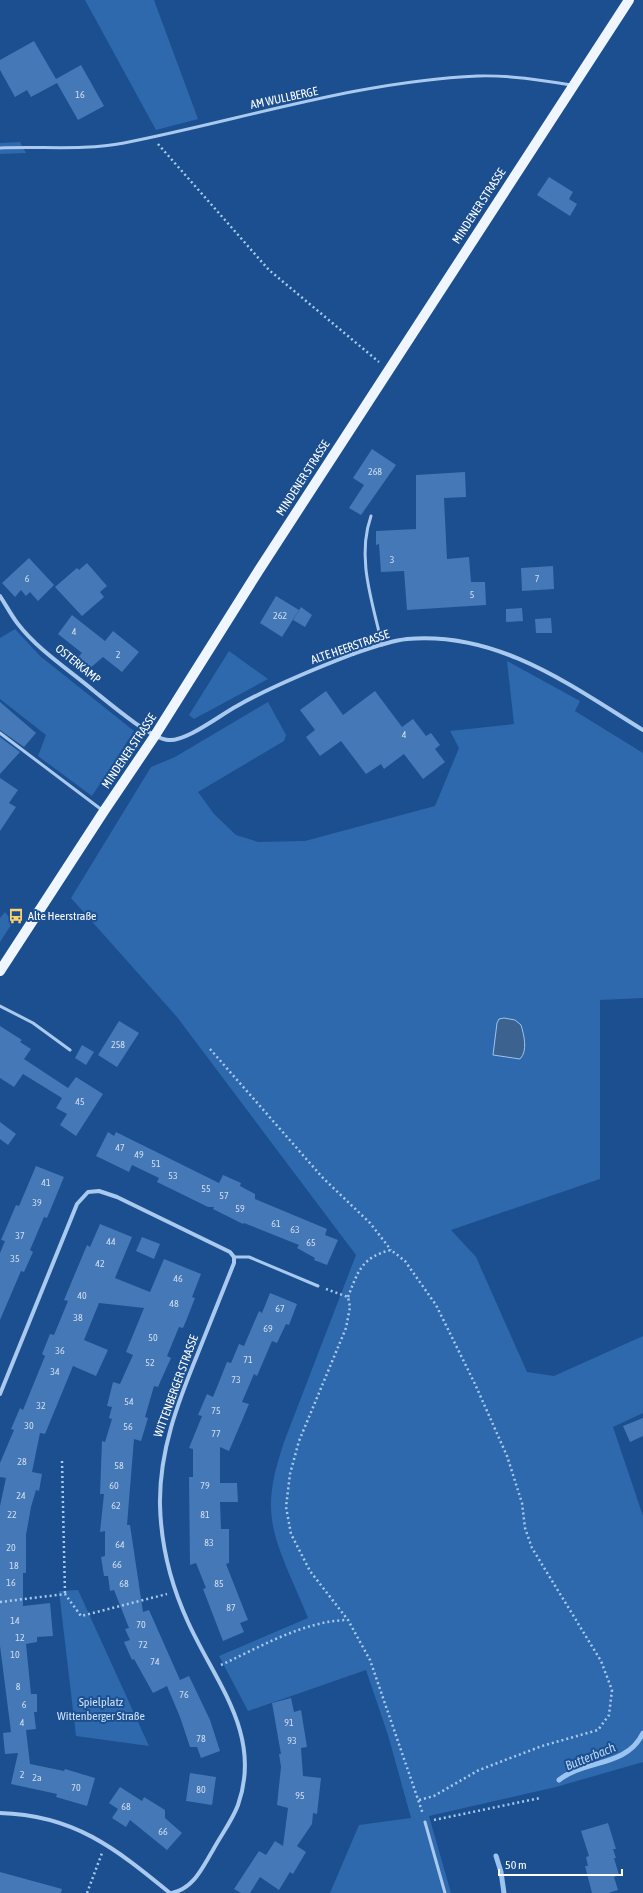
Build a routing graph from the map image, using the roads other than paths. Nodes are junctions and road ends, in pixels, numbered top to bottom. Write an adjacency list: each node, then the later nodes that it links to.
1 (629, 0): 2 (main road, MINDENER STRASSE)
2 (573, 85): 3 (lane, AM WULLBERGE); 9 (main road, MINDENER STRASSE)
3 (0, 148)
4 (371, 516): 6 (lane)
5 (0, 596): 9 (street, OSTERKAMP)
6 (382, 645): 7 (street, ALTE HEERSTRASSE); 9 (street, ALTE HEERSTRASSE)
7 (643, 730)
8 (0, 733): 10 (lane)
9 (154, 737): 10 (main road, MINDENER STRASSE)
10 (104, 811): 11 (main road, MINDENER STRASSE)
11 (0, 970)
12 (0, 1006): 13 (lane)
13 (70, 1050)
14 (234, 1257): 15 (lane); 16 (street); 19 (street, WITTENBERGER STRASSE)
15 (318, 1286)
16 (0, 1394)
17 (0, 1813): 19 (street)
18 (425, 1822): 20 (lane)
19 (171, 1893)
20 (445, 1893)

